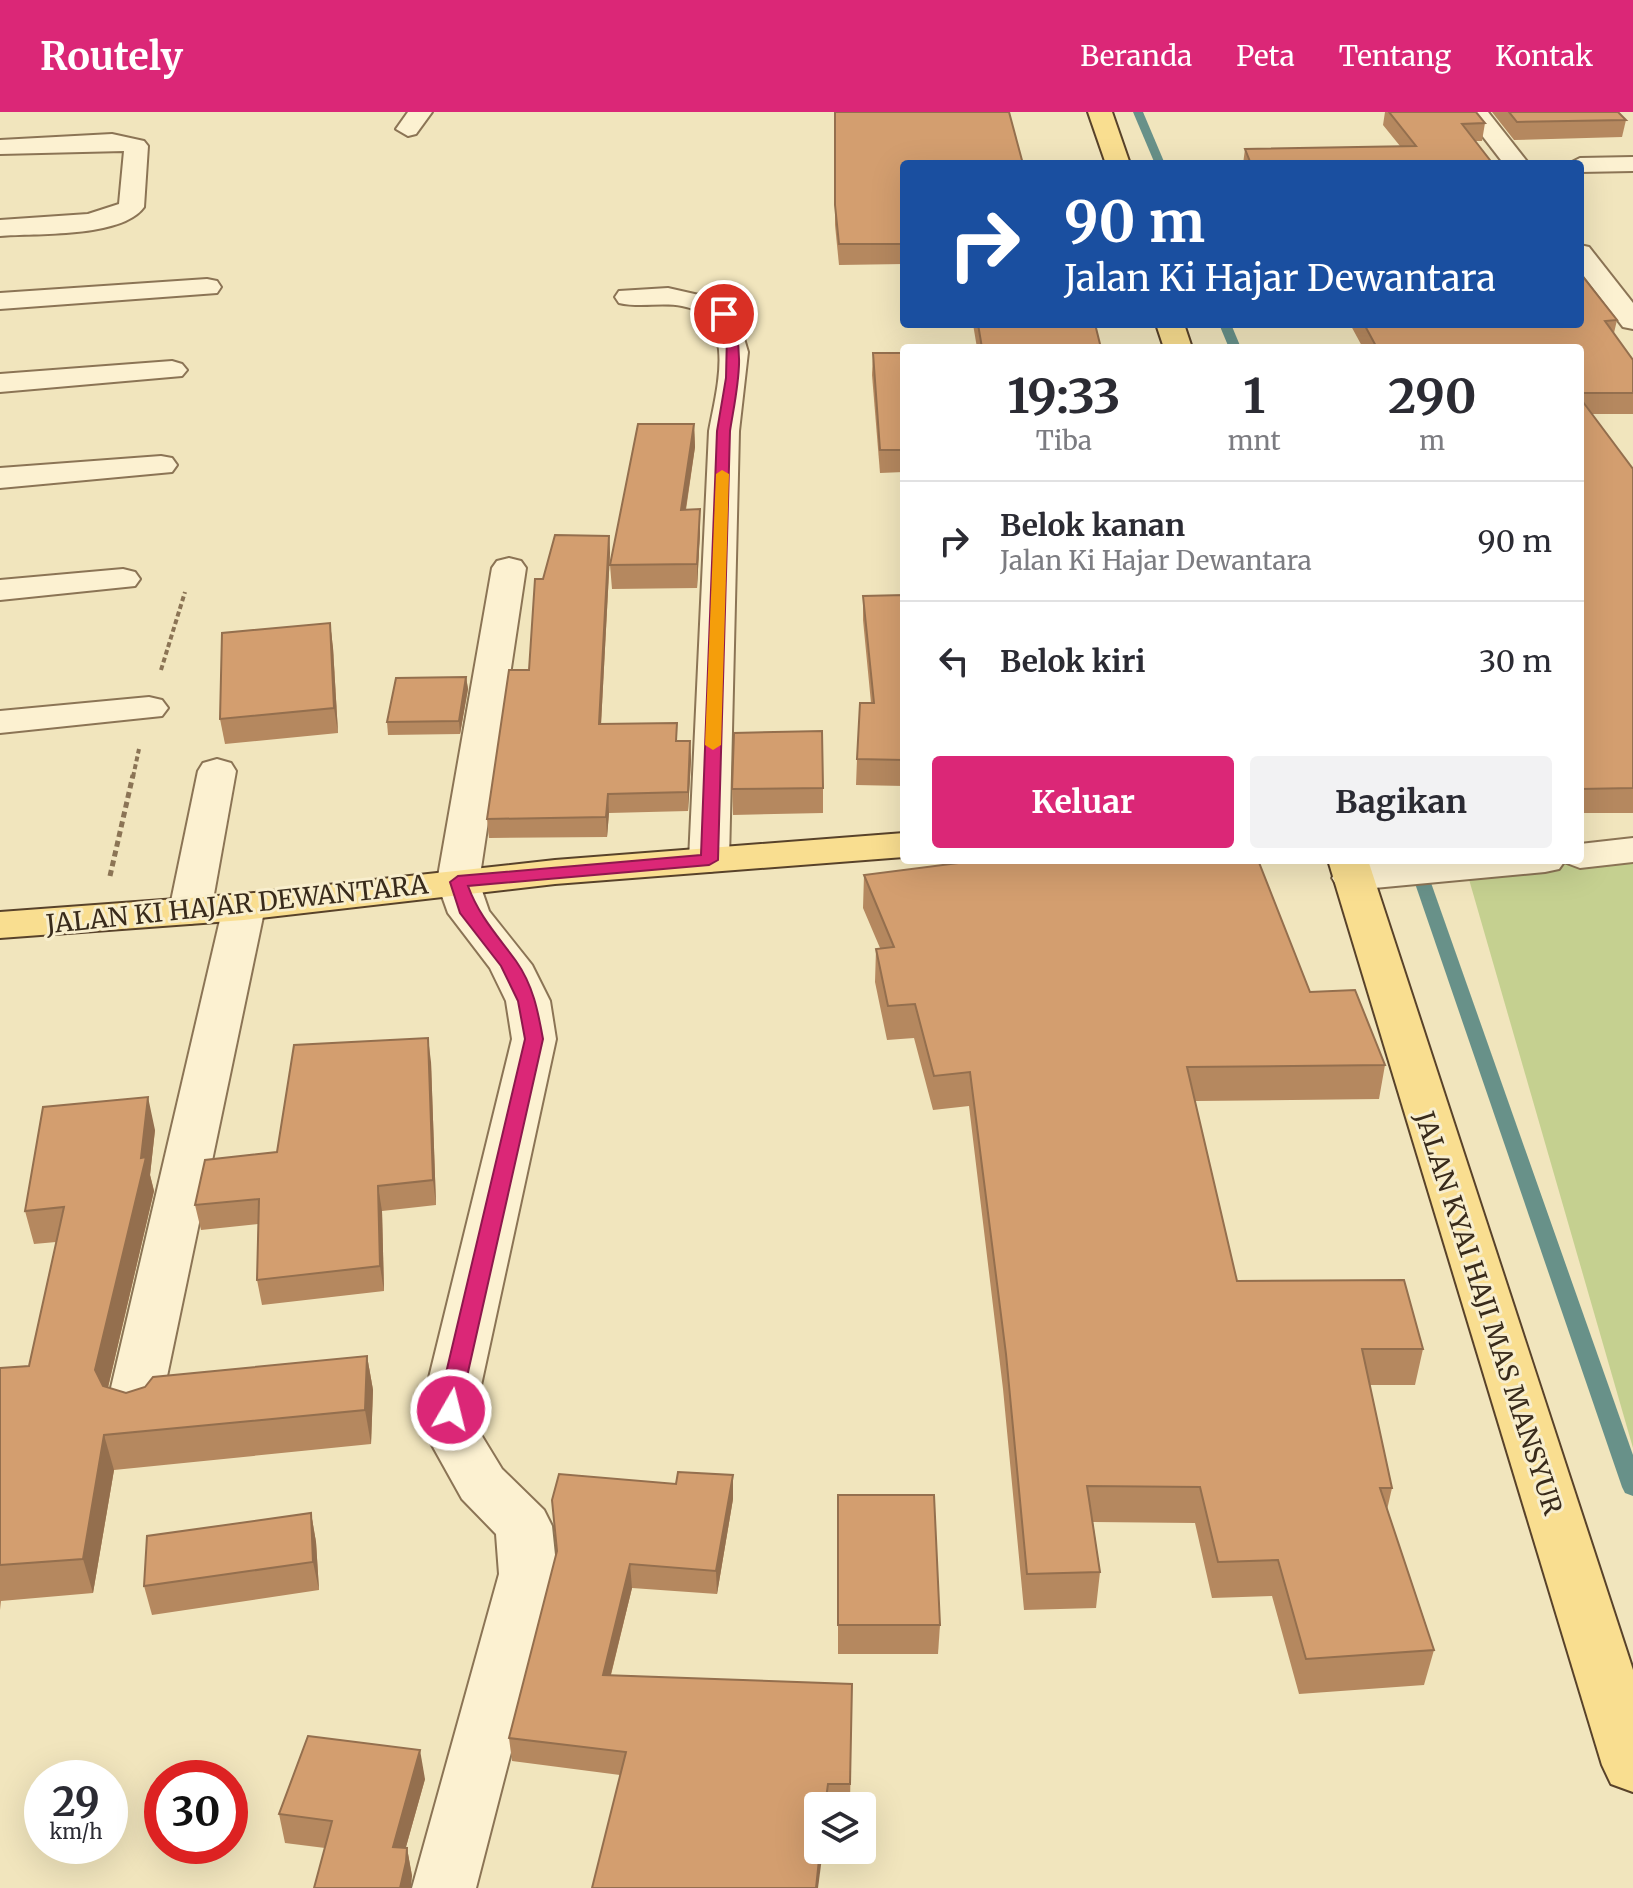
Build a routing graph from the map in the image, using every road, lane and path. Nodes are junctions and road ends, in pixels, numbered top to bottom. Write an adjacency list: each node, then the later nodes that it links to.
1 (1100, 112): 4 (main road)
2 (1476, 112): 5 (street)
3 (0, 147): 8 (street)
4 (1117, 160)
5 (1514, 160)
6 (1633, 164): 7 (street)
7 (1584, 165)
8 (0, 228)
9 (1584, 258): 13 (street)
10 (207, 287): 12 (street)
11 (629, 297): 28 (street)
12 (0, 301)
13 (1633, 321)
14 (172, 370): 15 (street)
15 (0, 383)
16 (161, 465): 17 (street)
17 (0, 478)
18 (509, 568): 31 (street)
19 (123, 579): 20 (street)
20 (0, 590)
21 (185, 592): 22 (path)
22 (149, 708): 23 (street); 34 (path)
23 (0, 722)
24 (217, 771): 33 (street)
25 (900, 845): 28 (main road, JALAN KI HAJAR DEWANTARA)
26 (1633, 850): 27 (street)
27 (1584, 856)
28 (709, 860): 31 (main road, JALAN KI HAJAR DEWANTARA)
29 (1510, 864): 30 (street)
30 (1360, 871): 37 (main road, JALAN KYAI HAJI MAS MANSYUR)
31 (441, 884): 32 (main road, JALAN KI HAJAR DEWANTARA); 38 (street)
32 (244, 907): 33 (main road, JALAN KI HAJAR DEWANTARA); 36 (street)
33 (190, 911): 34 (main road, JALAN KI HAJAR DEWANTARA)
34 (99, 920): 35 (main road, JALAN KI HAJAR DEWANTARA)
35 (0, 925)
36 (134, 1405)
37 (1633, 1765)
38 (444, 1888)

